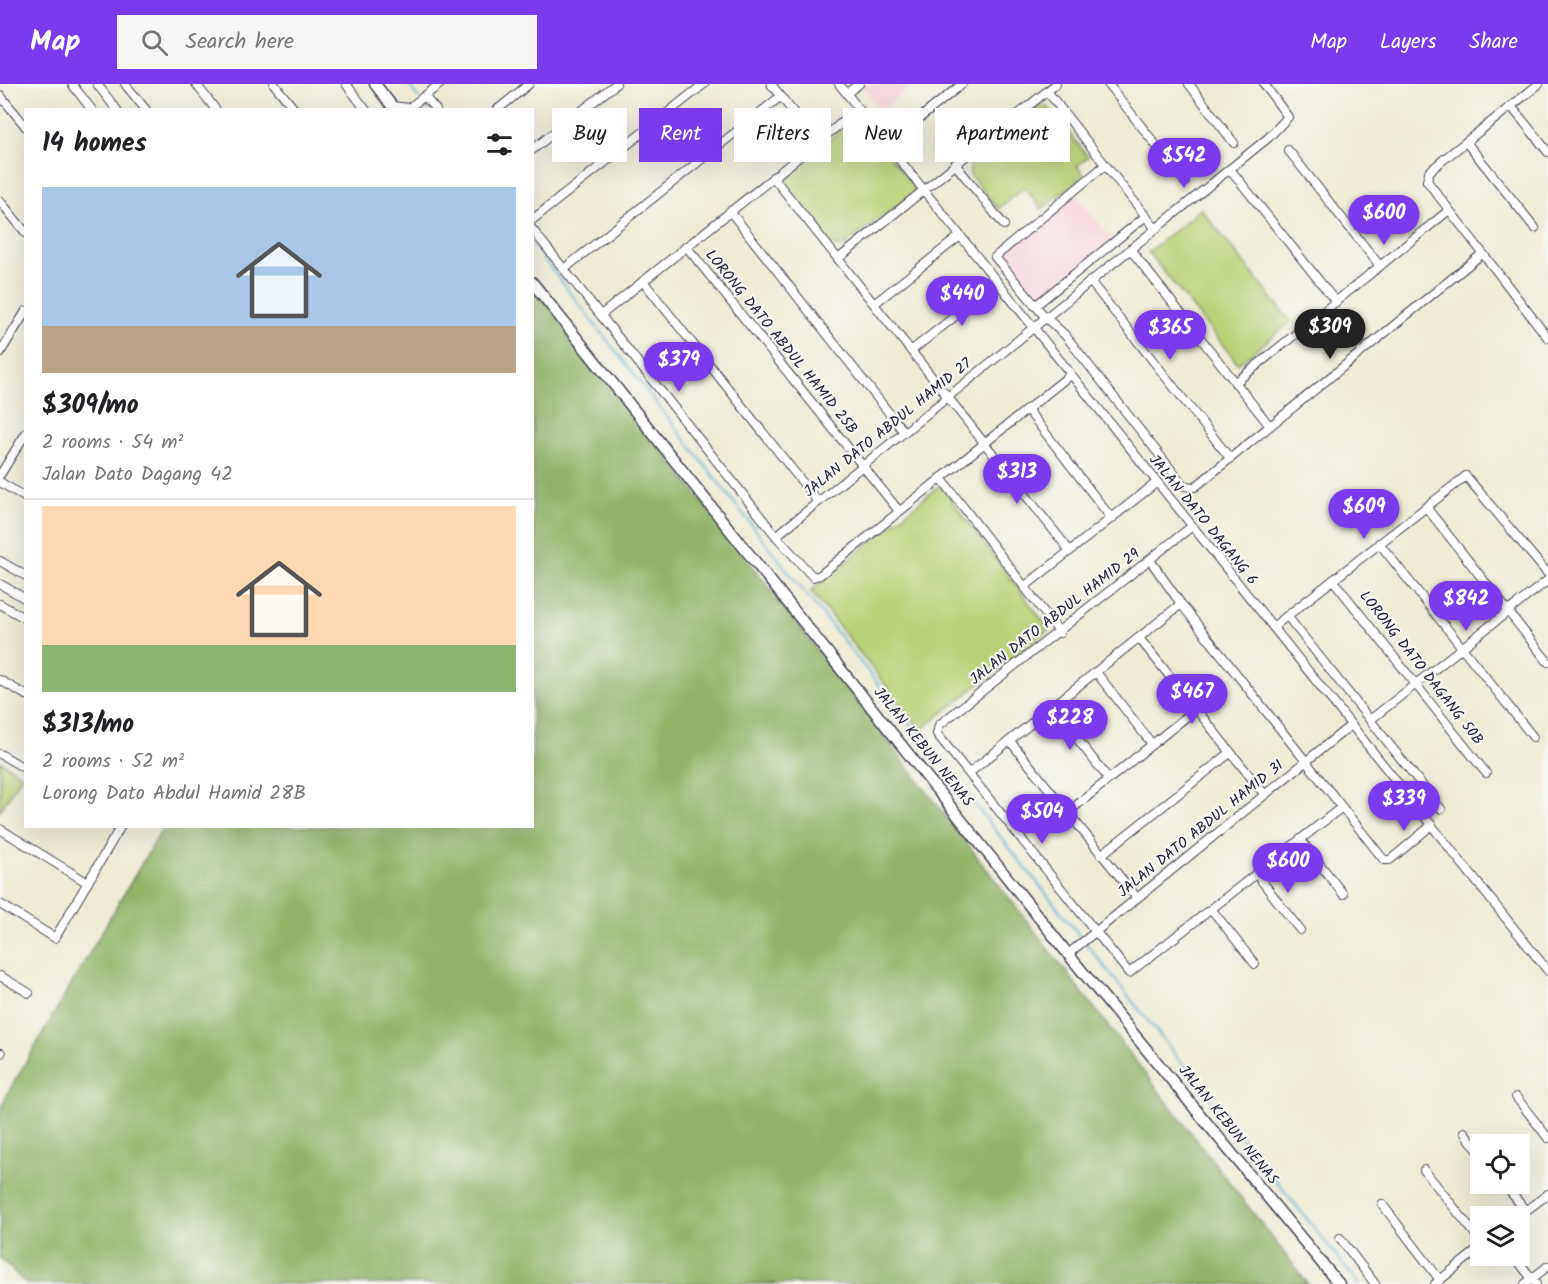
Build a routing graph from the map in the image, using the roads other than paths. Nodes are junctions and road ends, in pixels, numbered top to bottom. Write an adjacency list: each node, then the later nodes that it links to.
1 (72, 84): 27 (street)
2 (97, 84): 28 (street)
3 (124, 84): 29 (street)
4 (196, 84): 30 (street)
5 (274, 84): 31 (street)
6 (346, 84): 32 (street)
7 (375, 84): 33 (street)
8 (440, 84): 25 (street)
9 (529, 84): 35 (street)
10 (616, 84): 44 (street)
11 (704, 84): 59 (street)
12 (771, 84): 24 (street)
13 (839, 84): 22 (street, JALAN DATO DAGANG 6)
14 (859, 84): 22 (street)
15 (962, 84): 38 (street)
16 (1056, 84): 21 (street)
17 (1108, 84): 53 (street)
18 (1189, 84): 43 (street)
19 (1264, 84): 51 (street, JALAN DATO ABDUL HAMID 27)
20 (1539, 84): 26 (street)
21 (1047, 91): 49 (street); 50 (street)
22 (847, 93): 37 (street, JALAN DATO DAGANG 6)
23 (0, 95): 40 (street)
24 (781, 96): 36 (street); 71 (street)
25 (425, 97): 33 (street); 34 (street)
26 (1511, 106): 42 (street); 46 (street)
27 (90, 108)
28 (115, 108)
29 (144, 108)
30 (214, 108)
31 (293, 108)
32 (364, 108)
33 (394, 108)
34 (434, 108)
35 (499, 108)
36 (790, 108)
37 (858, 108)
38 (923, 115)
39 (843, 122): 41 (street)
40 (24, 125)
41 (831, 131)
42 (1466, 142): 56 (street); 62 (street)
43 (1234, 143)
44 (534, 148)
45 (1288, 150): 70 (street)
46 (1548, 152)
47 (792, 162): 52 (street)
48 (901, 162): 54 (street, JALAN DATO DAGANG 6)
49 (955, 164): 54 (street); 60 (street)
50 (1105, 165): 58 (street); 78 (street)
51 (1230, 169): 61 (street, JALAN DATO ABDUL HAMID 27); 76 (street)
52 (773, 177): 57 (street); 69 (street)
53 (1185, 182)
54 (923, 190): 65 (street, JALAN DATO DAGANG 6); 69 (street)
55 (0, 201): 63 (street)
56 (1448, 211): 68 (street); 70 (street)
57 (730, 212): 66 (street); 91 (street)
58 (1146, 216): 61 (street); 78 (street)
59 (534, 218)
60 (1004, 225)
61 (1155, 228): 67 (street, JALAN DATO ABDUL HAMID 27)
62 (1535, 228)
63 (24, 231)
64 (534, 232): 71 (street)
65 (960, 236): 74 (street, JALAN DATO DAGANG 6); 77 (street)
66 (686, 246): 72 (street); 95 (street, LORONG DATO ABDUL HAMID 25B)
67 (1130, 249): 73 (street, JALAN DATO ABDUL HAMID 27); 87 (street)
68 (1482, 254): 83 (street); 90 (street)
69 (838, 259): 77 (street)
70 (1380, 266): 76 (street)
71 (564, 269): 80 (street)
72 (643, 281): 80 (street); 101 (street)
73 (1090, 282): 81 (street, JALAN DATO ABDUL HAMID 27); 94 (street)
74 (997, 283): 82 (street, JALAN DATO DAGANG 6); 84 (street)
75 (534, 285): 163 (street, JALAN KEBUN NENAS)
76 (1336, 302): 87 (street)
77 (874, 304): 84 (street)
78 (1035, 306): 81 (street)
79 (24, 314): 85 (street)
80 (601, 315): 106 (street)
81 (1045, 317): 82 (street, JALAN DATO ABDUL HAMID 27); 94 (street)
82 (1033, 328): 86 (street, JALAN DATO DAGANG 6); 88 (street, JALAN DATO ABDUL HAMID 27)
83 (1548, 338)
84 (911, 351): 88 (street)
85 (0, 352)
86 (1070, 375): 89 (street); 99 (street, JALAN DATO DAGANG 6)
87 (1235, 383): 90 (street)
88 (947, 398): 91 (street, JALAN DATO ABDUL HAMID 27); 93 (street)
89 (1027, 409): 93 (street); 104 (street)
90 (1269, 425): 94 (street)
91 (904, 432): 95 (street, JALAN DATO ABDUL HAMID 27)
92 (24, 436): 96 (street)
93 (983, 444): 97 (street); 108 (street)
94 (1229, 457)
95 (863, 466): 101 (street, JALAN DATO ABDUL HAMID 27); 103 (street, LORONG DATO ABDUL HAMID 25B)
96 (0, 475)
97 (941, 477): 103 (street); 116 (street)
98 (0, 482): 100 (street)
99 (1156, 483): 104 (street); 105 (street, JALAN DATO DAGANG 6)
100 (24, 497)
101 (818, 502): 106 (street, JALAN DATO ABDUL HAMID 27)
102 (1426, 507): 107 (street); 111 (street); 120 (street)
103 (899, 511): 106 (street)
104 (1112, 519): 108 (street)
105 (1191, 527): 109 (street, JALAN DATO ABDUL HAMID 29); 123 (street, JALAN DATO DAGANG 6)
106 (776, 536)
107 (1379, 543): 113 (street); 126 (street)
108 (1070, 551): 116 (street)
109 (1150, 560): 119 (street); 124 (street, JALAN DATO ABDUL HAMID 29)
110 (0, 561): 112 (street)
111 (1548, 574)
112 (24, 575)
113 (1334, 580): 121 (street); 130 (street, LORONG DATO DAGANG 50B)
114 (1548, 580): 120 (street)
115 (0, 584): 117 (street)
116 (1024, 587): 124 (street)
117 (24, 598)
118 (0, 604): 122 (street)
119 (1181, 604): 125 (street); 141 (street)
120 (1508, 611): 126 (street); 127 (street)
121 (1287, 616): 123 (street); 134 (street)
122 (24, 618)
123 (1273, 627): 135 (street, JALAN DATO DAGANG 6)
124 (1060, 633): 143 (street, JALAN DATO ABDUL HAMID 29)
125 (1138, 638): 128 (street); 133 (street)
126 (1462, 648): 130 (street); 136 (street)
127 (1548, 662)
128 (1096, 672): 132 (street); 138 (street)
129 (0, 680): 131 (street)
130 (1417, 683): 134 (street); 144 (street, LORONG DATO DAGANG 50B)
131 (24, 694)
132 (1052, 707): 137 (street); 145 (street)
133 (1196, 710): 138 (street); 140 (street)
134 (1370, 720): 148 (street)
135 (1351, 725): 141 (street, JALAN DATO ABDUL HAMID 31); 150 (street, JALAN DATO DAGANG 6)
136 (1533, 737)
137 (1010, 741): 143 (street); 149 (street)
138 (1152, 744): 145 (street)
139 (0, 753): 142 (street)
140 (1230, 753): 146 (street); 154 (street)
141 (1306, 761): 146 (street, JALAN DATO ABDUL HAMID 31); 147 (street)
142 (24, 768)
143 (969, 773): 162 (street)
144 (1486, 773)
145 (1108, 778): 149 (street)
146 (1265, 795): 158 (street, JALAN DATO ABDUL HAMID 31)
147 (1342, 807): 150 (street); 153 (street)
148 (1441, 809)
149 (1067, 813): 154 (street)
150 (1432, 825): 165 (street, JALAN DATO DAGANG 6)
151 (119, 828): 156 (street)
152 (0, 829): 156 (street)
153 (1301, 840): 155 (street); 157 (street)
154 (1101, 855): 158 (street)
155 (1257, 875): 160 (street); 161 (street)
156 (88, 883): 159 (street)
157 (1343, 894)
158 (1137, 898): 162 (street, JALAN DATO ABDUL HAMID 31)
159 (0, 904)
160 (1212, 910): 162 (street); 164 (street)
161 (1300, 930)
162 (1095, 932): 163 (street, JALAN DATO ABDUL HAMID 31)
163 (1068, 954): 183 (street, JALAN KEBUN NENAS)
164 (1255, 964)
165 (1548, 971)
166 (0, 976): 167 (street)
167 (28, 993)
168 (1516, 1097): 170 (street)
169 (1464, 1132): 171 (street)
170 (1548, 1138)
171 (1470, 1140)
172 (1424, 1170): 176 (street)
173 (1548, 1194): 175 (street)
174 (1382, 1204): 181 (street)
175 (1530, 1208)
176 (1470, 1228)
177 (1340, 1238): 184 (street)
178 (1470, 1256): 181 (street)
179 (1521, 1266): 182 (street)
180 (1548, 1266): 182 (street)
181 (1437, 1282)
182 (1531, 1282)
183 (1339, 1284)
184 (1375, 1284)

